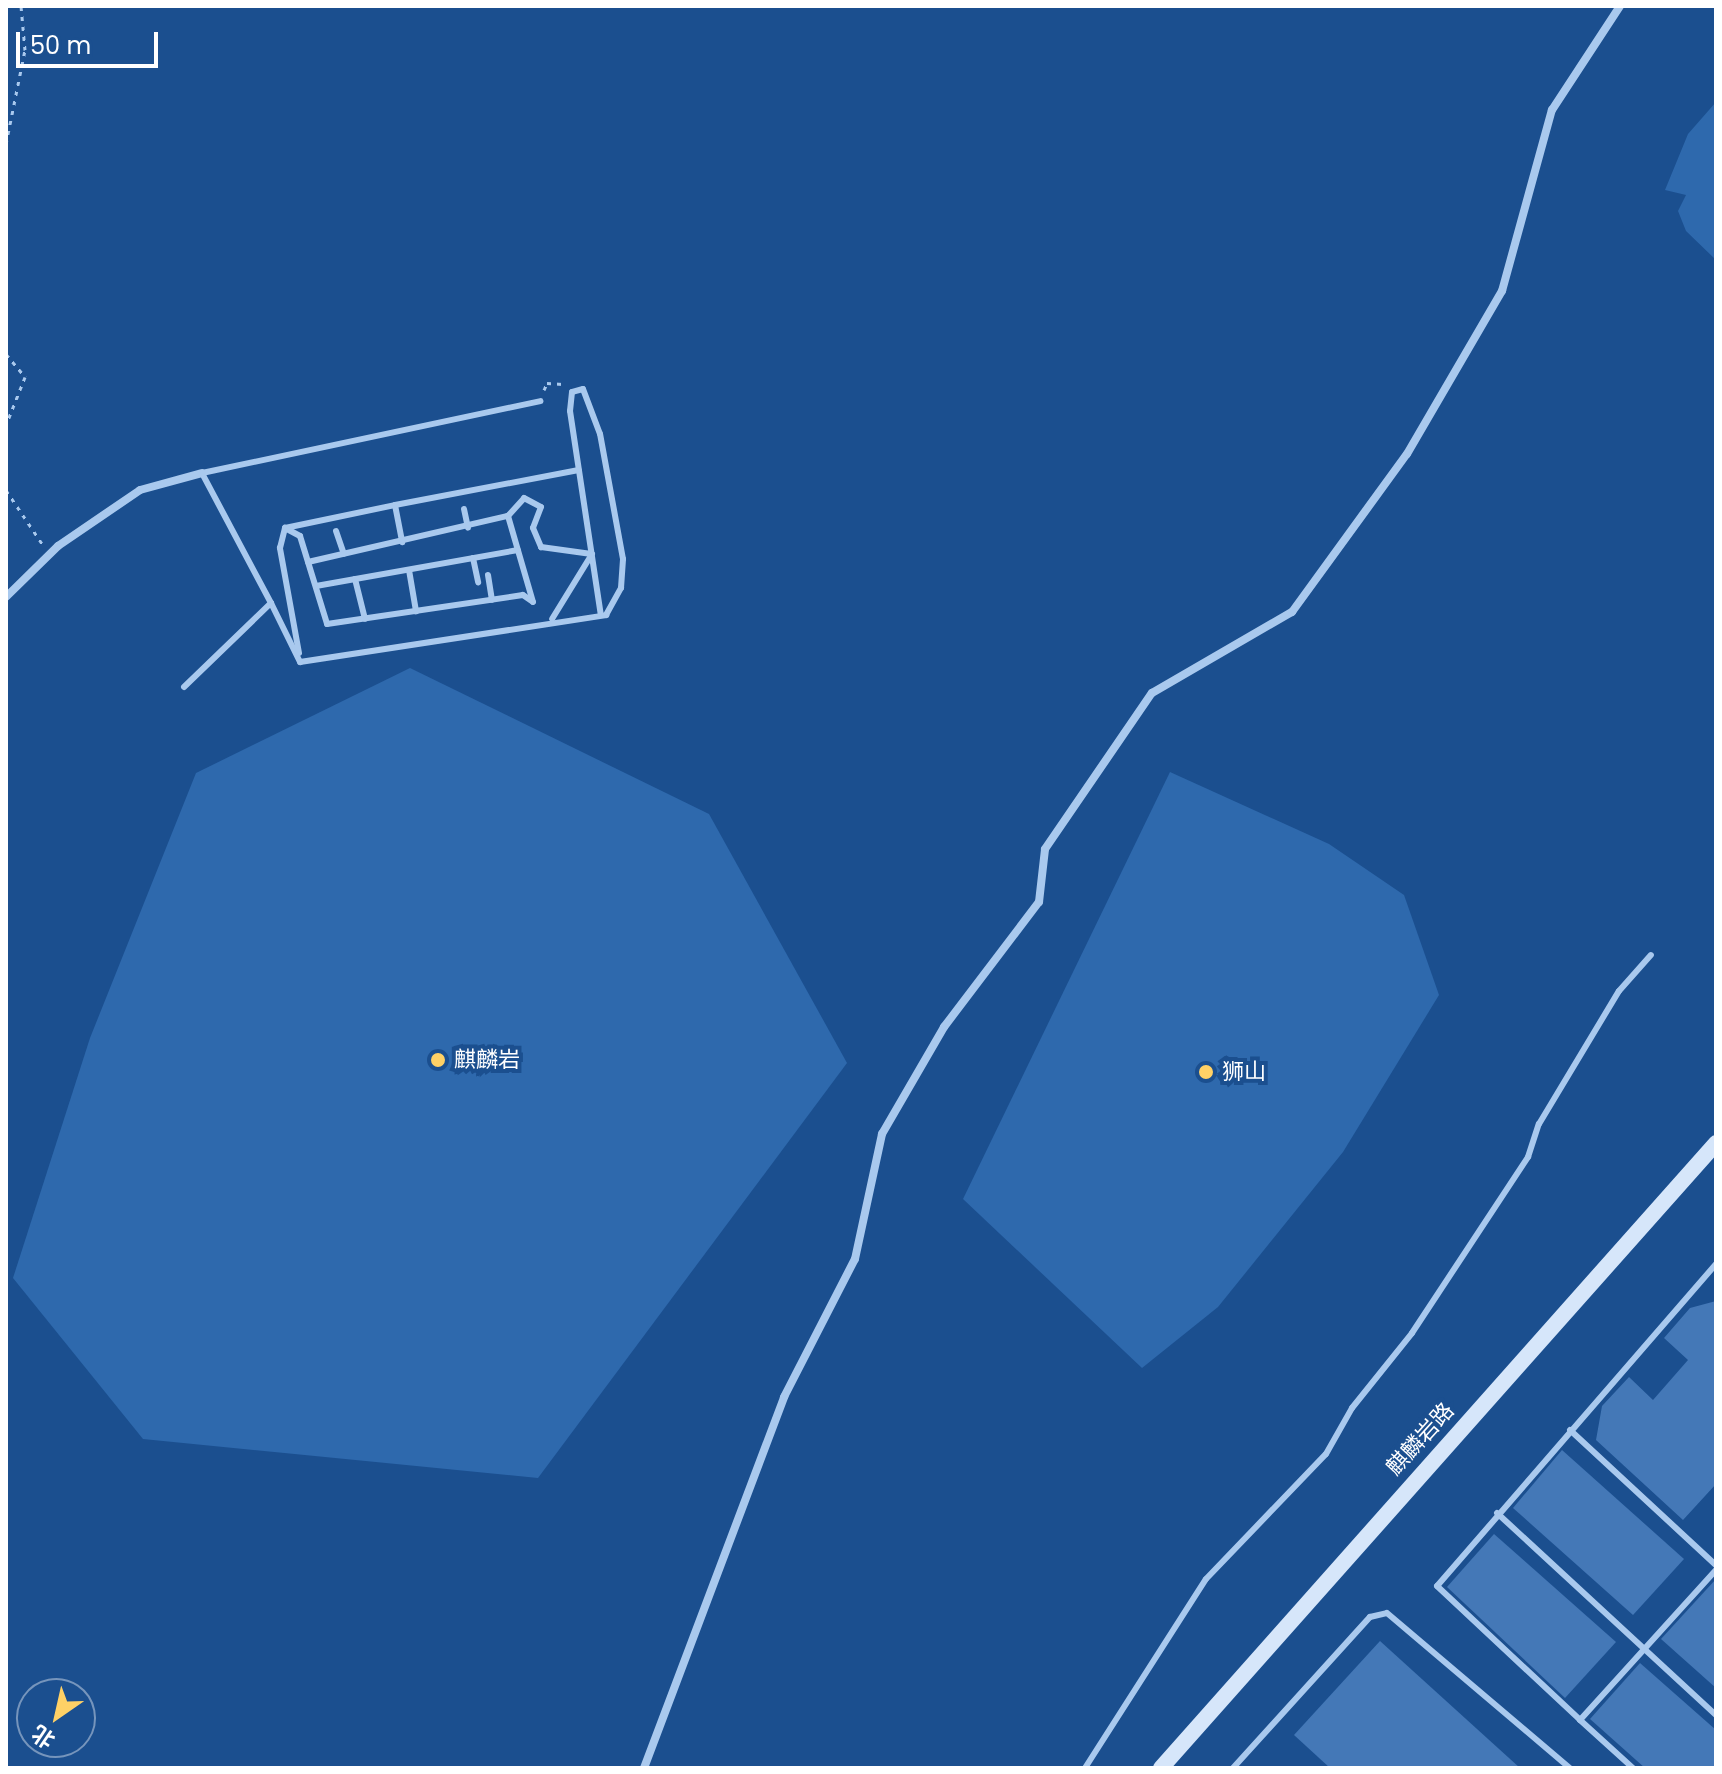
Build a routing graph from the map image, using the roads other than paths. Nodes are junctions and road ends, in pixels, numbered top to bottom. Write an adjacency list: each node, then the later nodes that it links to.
1 (1620, 6): 41 (street)
2 (540, 401): 4 (lane)
3 (579, 470): 5 (lane); 14 (lane); 26 (lane)
4 (202, 473): 22 (street); 24 (lane)
5 (395, 505): 8 (lane); 11 (lane)
6 (464, 509): 9 (lane)
7 (508, 516): 9 (lane); 12 (lane); 14 (lane)
8 (285, 528): 16 (lane); 29 (lane)
9 (468, 528): 11 (lane)
10 (336, 531): 13 (lane)
11 (402, 542): 13 (lane)
12 (518, 550): 15 (lane); 23 (lane)
13 (344, 554): 16 (lane)
14 (592, 554): 26 (lane); 28 (lane)
15 (473, 558): 17 (lane); 20 (lane)
16 (308, 562): 21 (lane)
17 (409, 570): 19 (lane); 25 (lane)
18 (488, 575): 23 (lane)
19 (355, 579): 21 (lane); 27 (lane)
20 (478, 582)
21 (316, 586): 27 (lane)
22 (6, 597)
23 (492, 600): 25 (lane)
24 (271, 603): 29 (lane); 30 (lane)
25 (416, 611): 27 (lane)
26 (601, 615): 28 (lane)
27 (365, 619)
28 (552, 619): 29 (lane)
29 (300, 662)
30 (184, 687)
31 (1651, 955): 42 (lane)
32 (1716, 1143): 43 (main road, 麒麟岩路)
33 (1715, 1269): 34 (lane)
34 (1570, 1430): 35 (lane); 36 (lane)
35 (1497, 1513): 37 (lane); 39 (lane)
36 (1716, 1568): 37 (lane)
37 (1645, 1649): 38 (lane); 39 (lane)
38 (1716, 1715)
39 (1580, 1720): 45 (lane)
40 (1238, 1766): 44 (lane)
41 (644, 1768)
42 (1085, 1768)
43 (1161, 1768)
44 (1570, 1768)
45 (1633, 1768)

